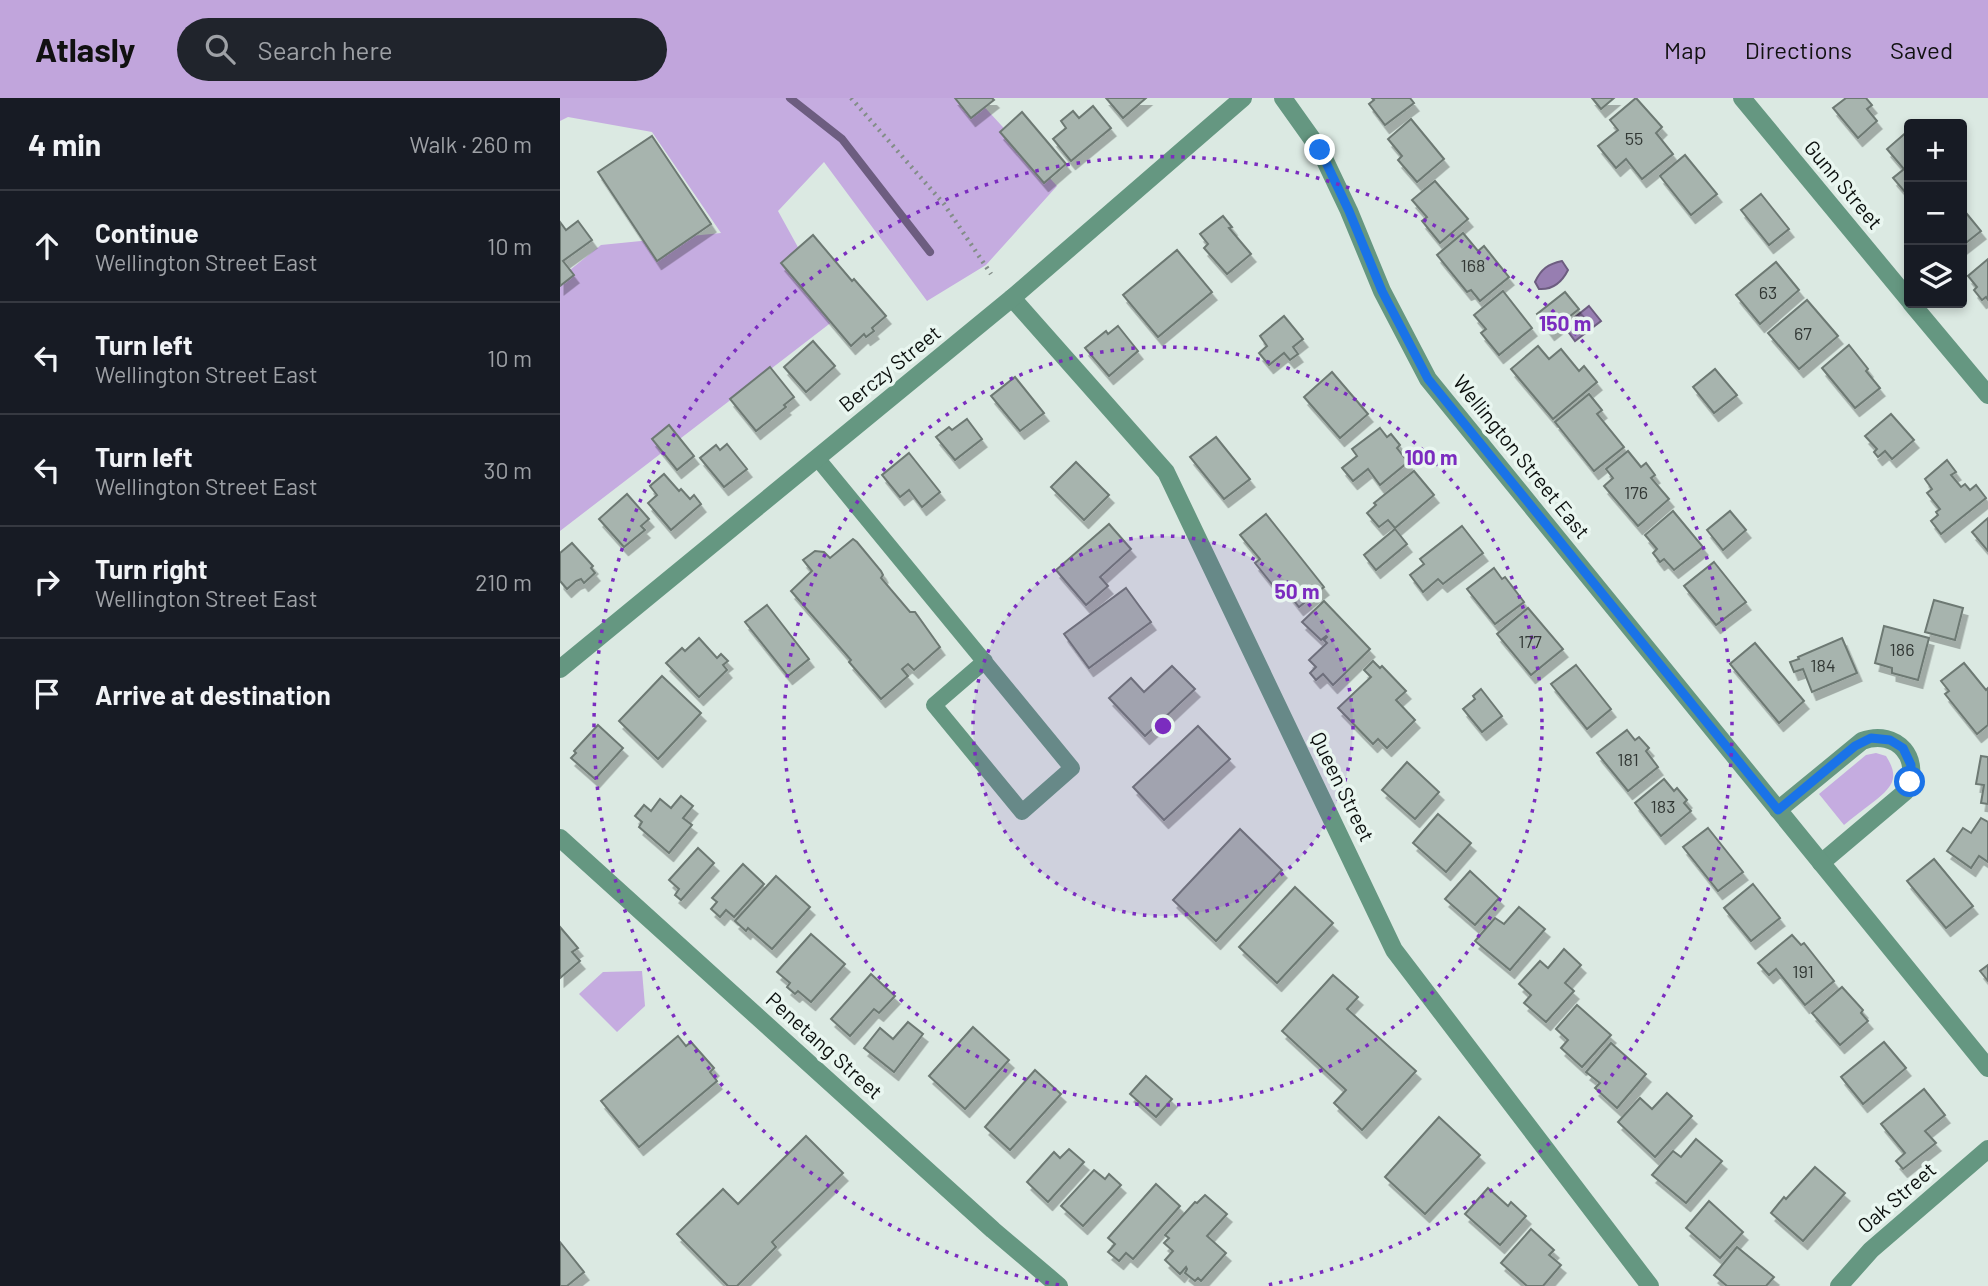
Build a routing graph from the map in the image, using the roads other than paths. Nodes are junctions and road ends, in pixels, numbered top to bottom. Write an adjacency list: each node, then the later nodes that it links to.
1 (1243, 98): 5 (street, Berczy Street)
2 (1283, 98): 11 (street, Wellington Street East)
3 (1742, 98): 4 (street, Gunn Street)
4 (1904, 294)
5 (1012, 298): 8 (street, Berczy Street); 17 (street, Queen Street)
6 (1916, 308): 7 (street, Gunn Street)
7 (1988, 396)
8 (817, 458): 9 (lane); 10 (street, Berczy Street)
9 (985, 661): 9 (lane)
10 (560, 669)
11 (1778, 810): 13 (street, Wellington Street East); 13 (street)
12 (560, 838): 16 (street, Penetang Street)
13 (1821, 863): 14 (street, Wellington Street East)
14 (1988, 1069)
15 (1988, 1149): 18 (street, Oak Street)
16 (1059, 1286)
17 (1650, 1286)
18 (1839, 1286)

